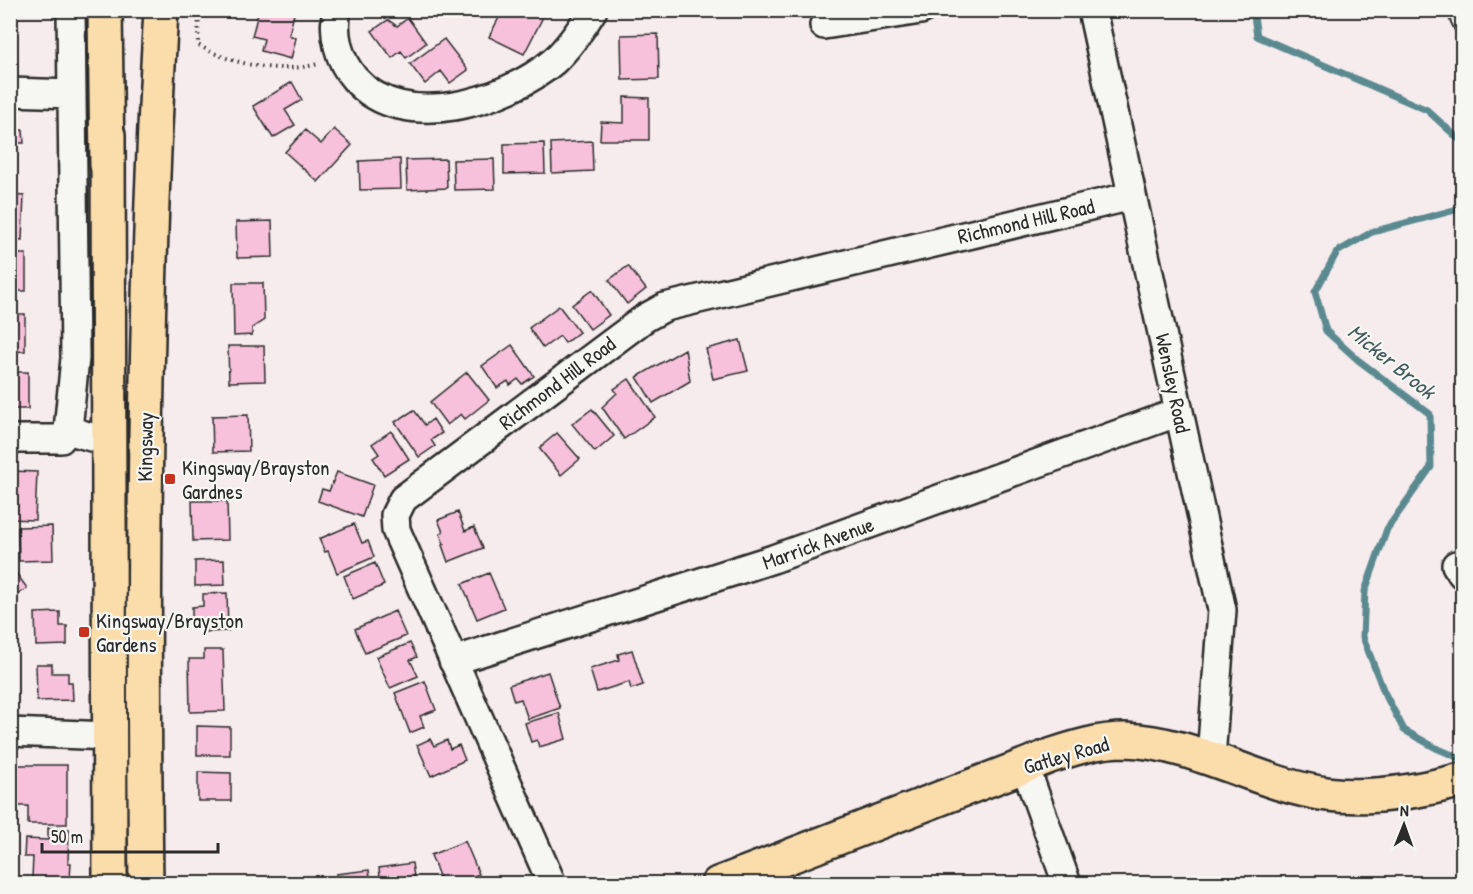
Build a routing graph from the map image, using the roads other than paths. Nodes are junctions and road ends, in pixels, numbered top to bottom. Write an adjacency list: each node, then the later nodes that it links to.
1 (71, 10): 14 (street)
2 (105, 10): 15 (main road)
3 (112, 10): 15 (main road, Kingsway)
4 (161, 10): 16 (main road, Kingsway)
5 (174, 10): 16 (main road)
6 (337, 10): 7 (street)
7 (593, 10)
8 (921, 10): 11 (street)
9 (1092, 10): 17 (street, Wensley Road)
10 (1454, 10): 12 (lane)
11 (824, 25)
12 (1462, 27)
13 (10, 92): 14 (street)
14 (72, 94): 19 (street)
15 (107, 165): 20 (main road, Kingsway)
16 (151, 176): 30 (main road, Kingsway)
17 (1132, 196): 18 (street, Wensley Road); 22 (street, Richmond Hill Road)
18 (1179, 412): 22 (street, Marrick Avenue); 25 (street, Wensley Road)
19 (68, 430): 20 (street, Kingsway); 21 (street)
20 (108, 437): 24 (main road, Kingsway)
21 (10, 439)
22 (453, 662): 31 (street, Richmond Hill Road)
23 (10, 732): 24 (street)
24 (109, 736): 29 (main road, Kingsway)
25 (1211, 758): 26 (main road, Gatley Road); 27 (main road, Gatley Road)
26 (1025, 766): 28 (street); 32 (main road, Gatley Road)
27 (1462, 780)
28 (1065, 877)
29 (110, 884)
30 (146, 884)
31 (552, 884)
32 (718, 884)

